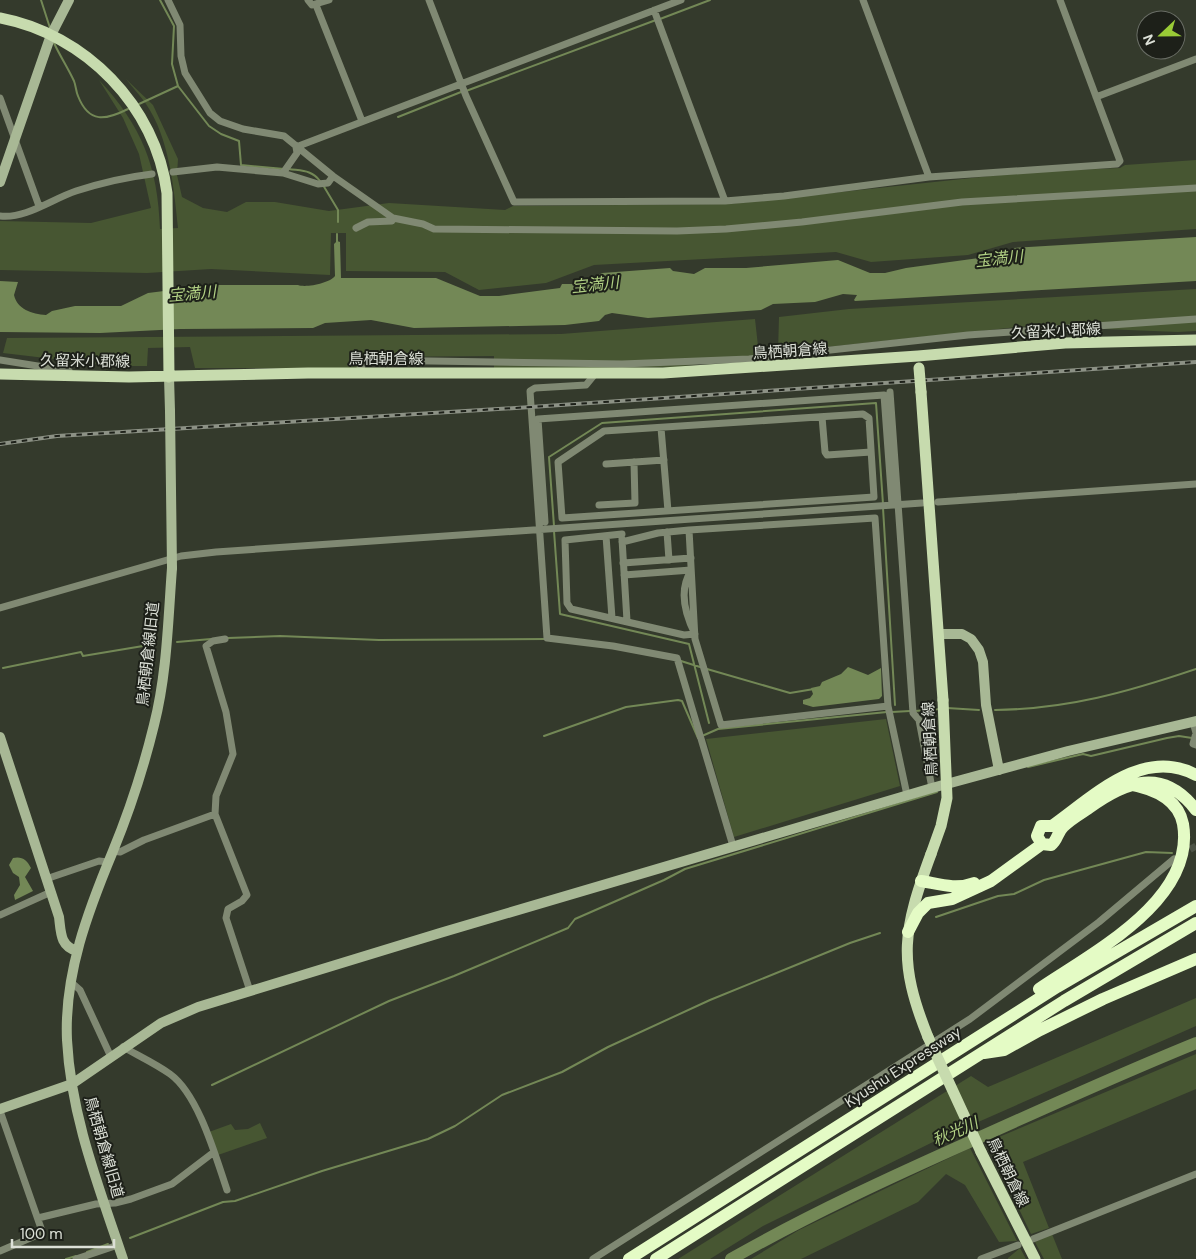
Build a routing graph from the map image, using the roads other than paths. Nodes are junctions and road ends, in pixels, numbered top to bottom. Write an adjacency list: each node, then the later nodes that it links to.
1 (68, 0): 12 (street)
2 (168, 0): 19 (street)
3 (308, 0): 9 (street)
4 (329, 0): 9 (street)
5 (429, 0): 14 (street)
6 (681, 0): 10 (street)
7 (863, 0): 24 (street)
8 (1060, 0): 15 (street)
9 (316, 4): 17 (street)
10 (655, 13): 14 (street); 27 (street)
11 (0, 18): 12 (main road)
12 (51, 35): 18 (street); 40 (main road)
13 (1196, 59): 15 (street)
14 (462, 85): 17 (street); 27 (street)
15 (1096, 97): 24 (street)
16 (0, 98): 18 (street)
17 (362, 121): 19 (street)
18 (14, 142): 25 (street); 28 (street)
19 (296, 147): 21 (street); 23 (street)
20 (173, 172): 21 (street)
21 (283, 173): 23 (street)
22 (152, 174): 28 (street)
23 (333, 176): 30 (street)
24 (929, 177): 27 (street)
25 (0, 182)
26 (1196, 188): 30 (street)
27 (725, 201)
28 (38, 206): 29 (street)
29 (0, 216)
30 (393, 218): 31 (street)
31 (356, 228)
32 (1196, 319): 37 (street)
33 (1196, 340): 35 (main road, 久留米小郡線)
34 (0, 360): 39 (street)
35 (919, 362): 38 (main road, 鳥栖朝倉線); 72 (main road, 鳥栖朝倉線, bridge)
36 (0, 374): 39 (main road, 久留米小郡線)
37 (357, 374): 38 (main road, 鳥栖朝倉線); 40 (main road, 鳥栖朝倉線)
38 (595, 374): 45 (street)
39 (106, 377): 40 (main road, 久留米小郡線)
40 (169, 377): 90 (street, 鳥栖朝倉線旧道, bridge)
41 (890, 392): 53 (street)
42 (822, 417): 43 (street); 44 (street); 44 (street)
43 (661, 428): 46 (street); 55 (street)
44 (871, 452): 54 (street)
45 (537, 456): 53 (street); 56 (street); 58 (street)
46 (664, 460): 47 (street); 54 (street)
47 (634, 462): 48 (street); 52 (street)
48 (606, 464)
49 (1196, 484): 50 (street)
50 (938, 502)
51 (922, 503): 53 (street)
52 (599, 505)
53 (894, 505): 57 (street); 81 (street)
54 (668, 511): 55 (street)
55 (620, 514): 57 (street)
56 (545, 522)
57 (621, 524): 58 (street); 62 (street)
58 (540, 530): 68 (street); 89 (street)
59 (689, 530): 60 (street); 63 (street); 74 (street)
60 (667, 532): 62 (street); 64 (street)
61 (606, 536): 62 (street); 69 (street); 69 (street)
62 (622, 538): 65 (street)
63 (691, 558): 64 (street); 66 (street)
64 (669, 560): 65 (street)
65 (623, 563): 67 (street)
66 (691, 570): 67 (street); 71 (street)
67 (624, 575): 70 (street)
68 (0, 608)
69 (612, 618): 70 (street)
70 (627, 621): 71 (street)
71 (695, 634): 74 (street)
72 (938, 634): 78 (street); 94 (main road, 鳥栖朝倉線, bridge)
73 (225, 639): 86 (street)
74 (888, 706): 83 (street)
75 (1195, 721): 77 (street); 78 (street)
76 (0, 737): 93 (street)
77 (1196, 745)
78 (999, 770): 81 (street)
79 (1196, 775): 82 (highway)
80 (1128, 784): 85 (highway); 87 (highway); 109 (highway)
81 (932, 788): 83 (street)
82 (1105, 788): 84 (highway); 87 (highway)
83 (908, 795): 89 (street)
84 (1196, 798)
85 (1196, 810)
86 (215, 814): 90 (street); 104 (street)
87 (1054, 830): 88 (highway); 88 (highway)
88 (1040, 842): 94 (highway); 96 (highway)
89 (733, 846): 104 (street)
90 (113, 851): 92 (street, 鳥栖朝倉線旧道)
91 (1174, 859): 122 (street)
92 (108, 862): 93 (street); 101 (street, 鳥栖朝倉線旧道)
93 (46, 879): 95 (street)
94 (921, 881): 96 (highway); 100 (main road, 鳥栖朝倉線)
95 (51, 892): 98 (street); 101 (street)
96 (965, 894): 100 (highway)
97 (1196, 906): 109 (highway, Kyushu Expressway)
98 (0, 916)
99 (1196, 923): 106 (highway, Kyushu Expressway)
100 (908, 932): 126 (main road, 鳥栖朝倉線, bridge)
101 (77, 951): 103 (street, 鳥栖朝倉線旧道)
102 (1196, 959): 106 (highway)
103 (71, 982): 107 (street); 108 (street, 鳥栖朝倉線旧道)
104 (250, 991): 105 (street)
105 (124, 1047): 107 (street); 111 (street)
106 (981, 1053): 124 (highway, Kyushu Expressway)
107 (111, 1057): 108 (street)
108 (72, 1084): 110 (street); 114 (street, 鳥栖朝倉線旧道)
109 (890, 1094): 123 (highway, Kyushu Expressway)
110 (0, 1110): 115 (street)
111 (214, 1152): 113 (street); 114 (street)
112 (1196, 1174): 116 (street)
113 (228, 1190)
114 (104, 1204): 115 (street); 117 (street, 鳥栖朝倉線旧道)
115 (38, 1218): 119 (street)
116 (1033, 1239)
117 (118, 1244): 120 (street); 121 (street, 鳥栖朝倉線旧道)
118 (1018, 1245): 125 (street)
119 (0, 1251)
120 (76, 1259)
121 (123, 1259)
122 (593, 1259)
123 (629, 1259)
124 (656, 1259)
125 (982, 1259)
126 (1035, 1259)

